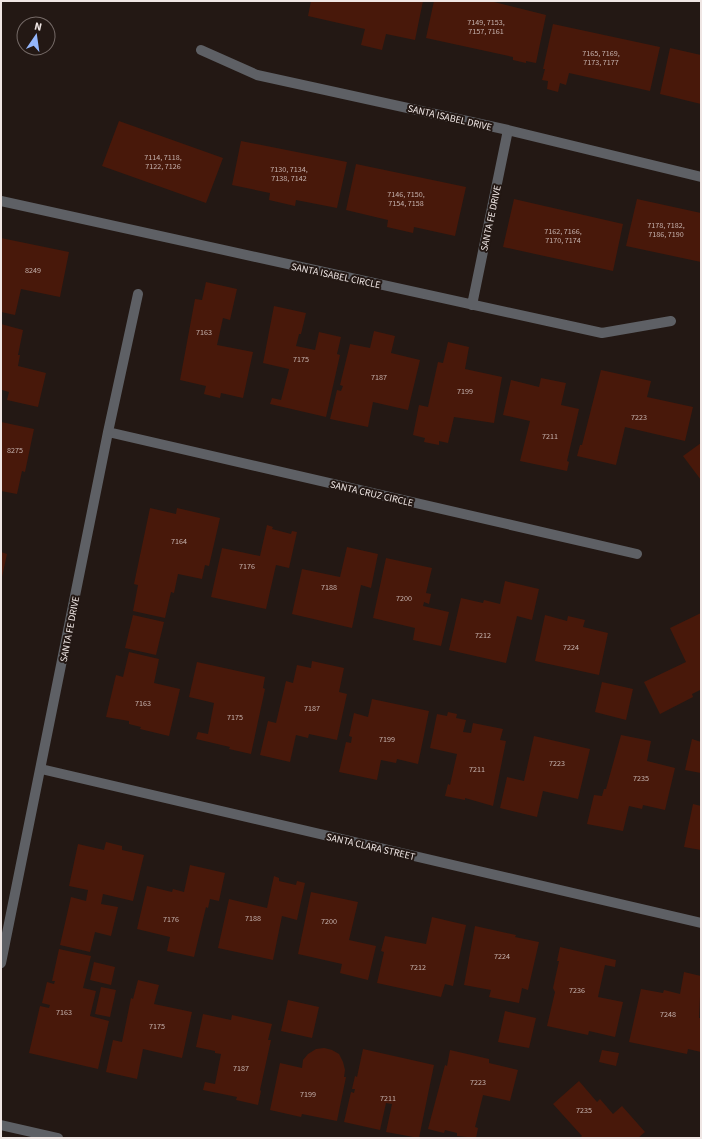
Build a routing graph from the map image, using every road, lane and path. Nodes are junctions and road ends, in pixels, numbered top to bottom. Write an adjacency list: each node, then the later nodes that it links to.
1 (201, 50): 2 (street, SANTA ISABEL DRIVE)
2 (508, 130): 3 (street, SANTA ISABEL DRIVE); 6 (street, SANTA FE DRIVE)
3 (701, 177)
4 (1, 201): 6 (street, SANTA ISABEL CIRCLE)
5 (138, 294): 8 (street, SANTA FE DRIVE)
6 (472, 305): 7 (street, SANTA ISABEL CIRCLE)
7 (671, 321)
8 (108, 432): 9 (street, SANTA CRUZ CIRCLE); 10 (street, SANTA FE DRIVE)
9 (637, 554)
10 (41, 770): 11 (street, SANTA CLARA STREET); 12 (street, SANTA FE DRIVE)
11 (701, 923)
12 (1, 963)
13 (1, 1125): 14 (street)
14 (58, 1138)

